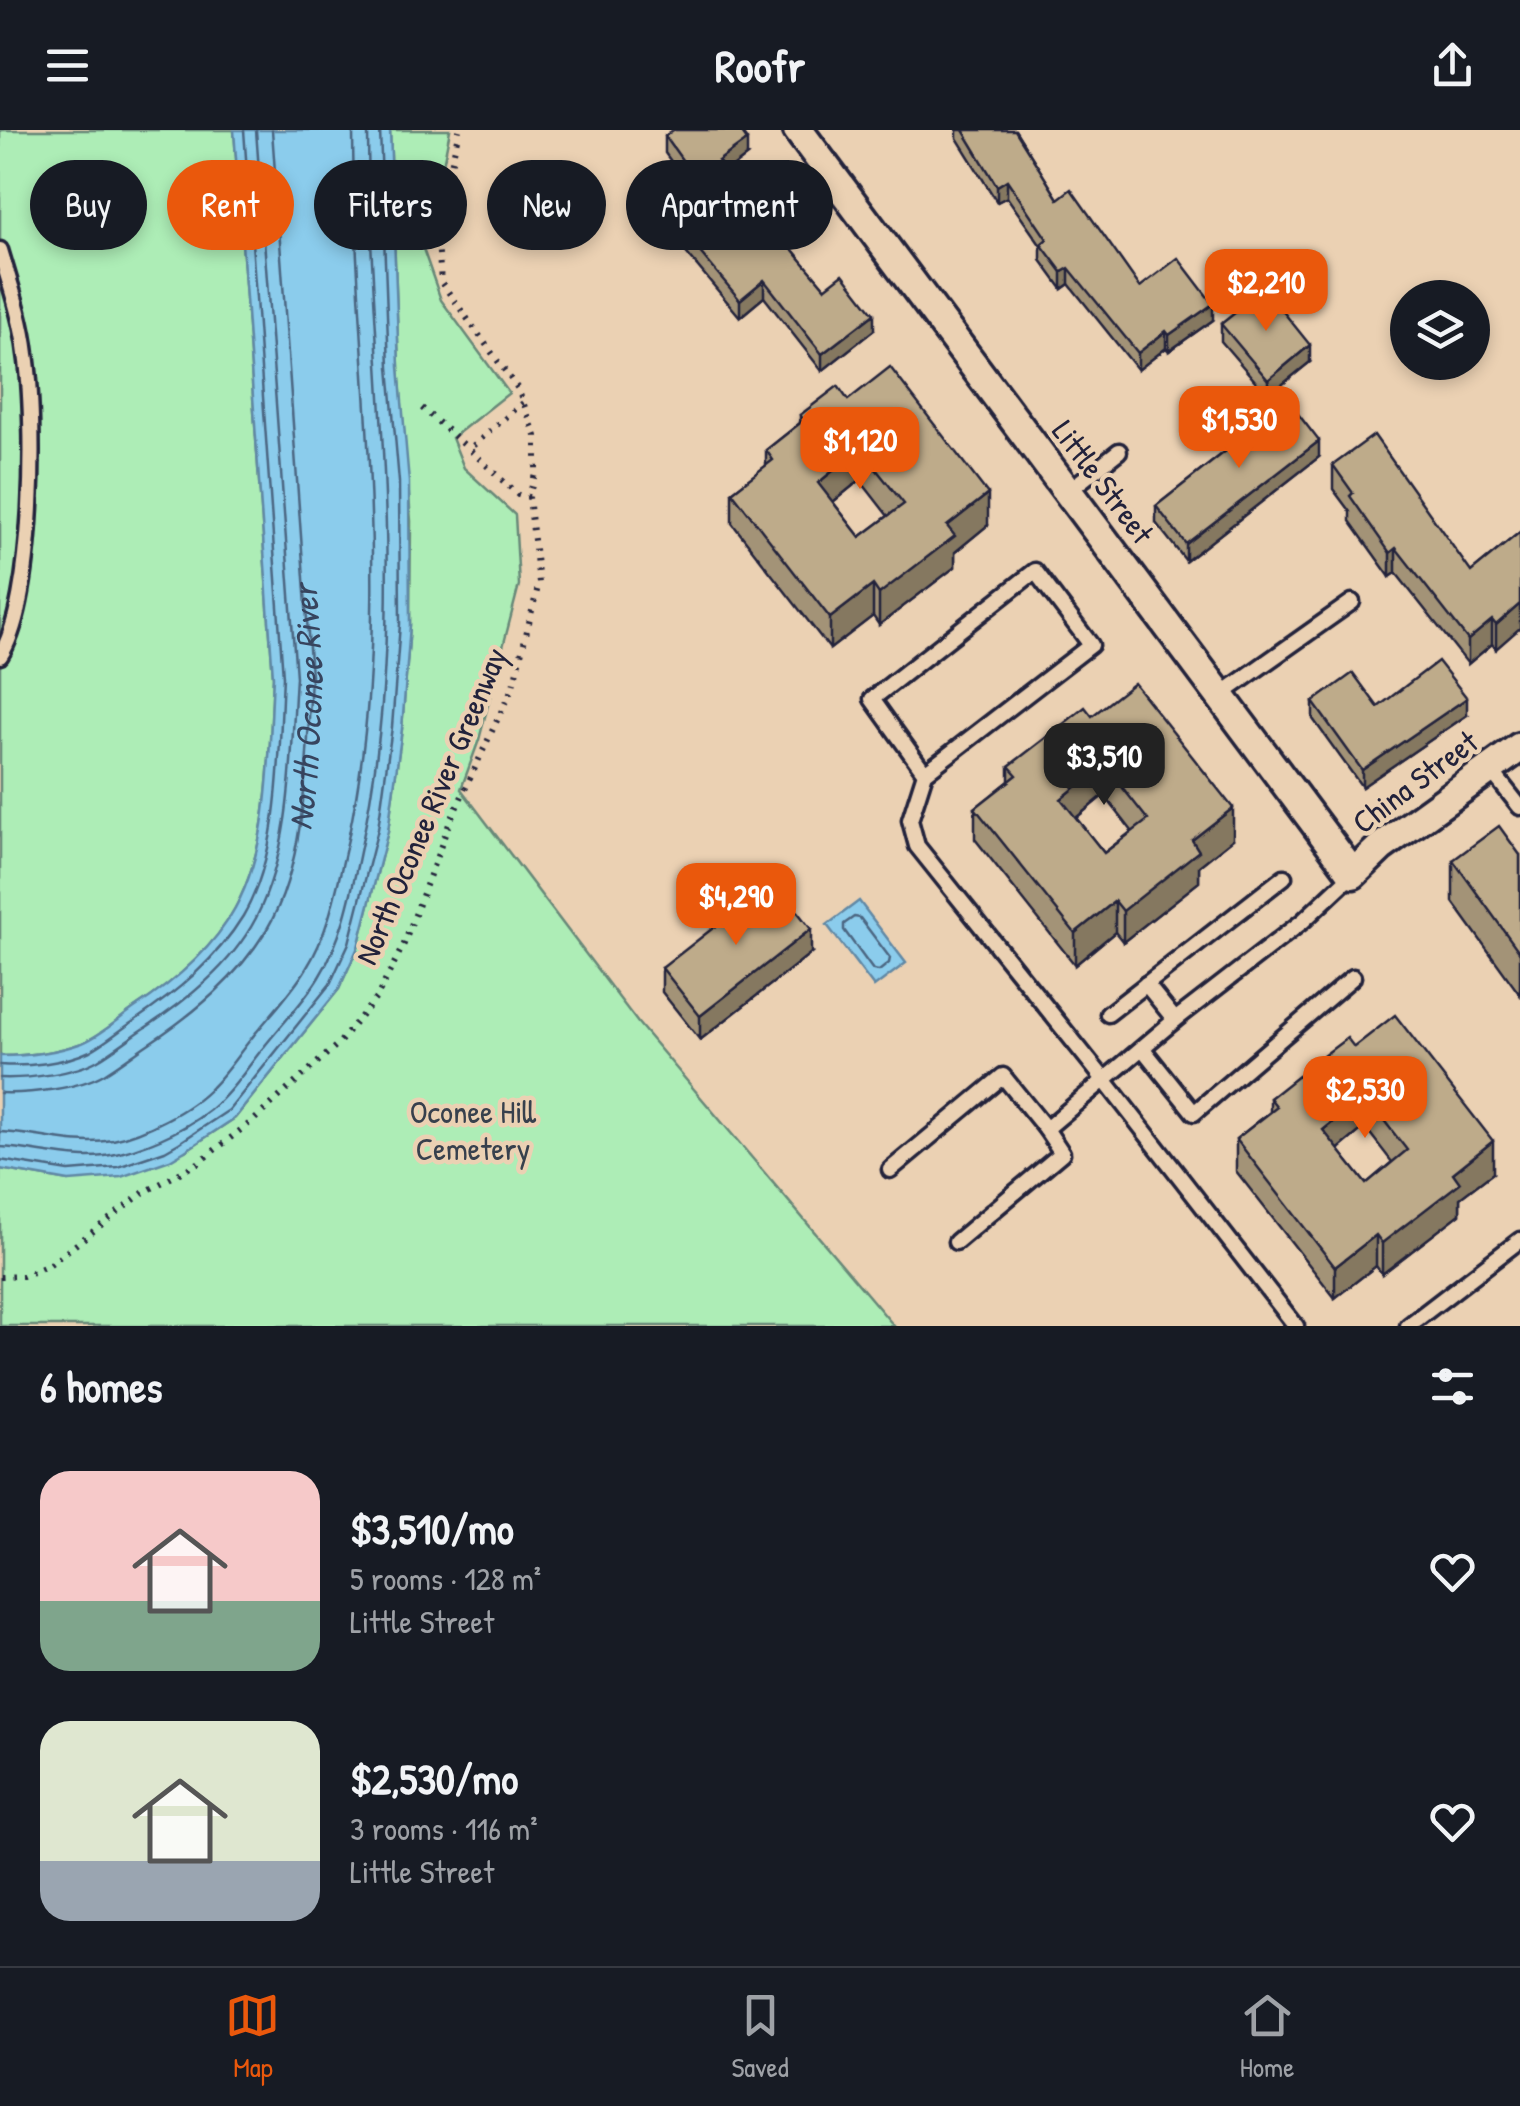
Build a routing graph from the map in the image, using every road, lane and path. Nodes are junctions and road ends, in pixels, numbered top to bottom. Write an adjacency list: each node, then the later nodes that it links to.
1 (459, 130): 4 (path, North Oconee River Greenway)
2 (798, 130): 8 (street, Little Street)
3 (0, 250): 11 (lane)
4 (523, 404): 6 (path); 9 (path, North Oconee River Greenway)
5 (422, 408): 6 (path)
6 (469, 450): 9 (path)
7 (1119, 452): 8 (lane)
8 (1067, 492): 12 (street, Little Street)
9 (529, 498): 29 (path, North Oconee River Greenway)
10 (1352, 602): 12 (lane)
11 (0, 656)
12 (1219, 696): 17 (street, Little Street)
13 (1520, 746): 14 (street, China Street)
14 (1490, 769): 16 (lane); 17 (street, China Street)
15 (925, 773): 15 (lane); 24 (lane)
16 (1520, 807)
17 (1354, 874): 22 (lane)
18 (1284, 877): 20 (lane)
19 (1353, 977): 23 (lane)
20 (1146, 984): 21 (lane); 22 (lane)
21 (1108, 1014)
22 (1175, 1020): 23 (lane)
23 (1143, 1049): 24 (lane)
24 (1106, 1082): 25 (lane); 30 (lane)
25 (1046, 1130): 26 (lane); 28 (lane)
26 (890, 1170)
27 (1520, 1240): 31 (lane)
28 (956, 1242)
29 (0, 1276)
30 (1296, 1326)
31 (1408, 1326)

